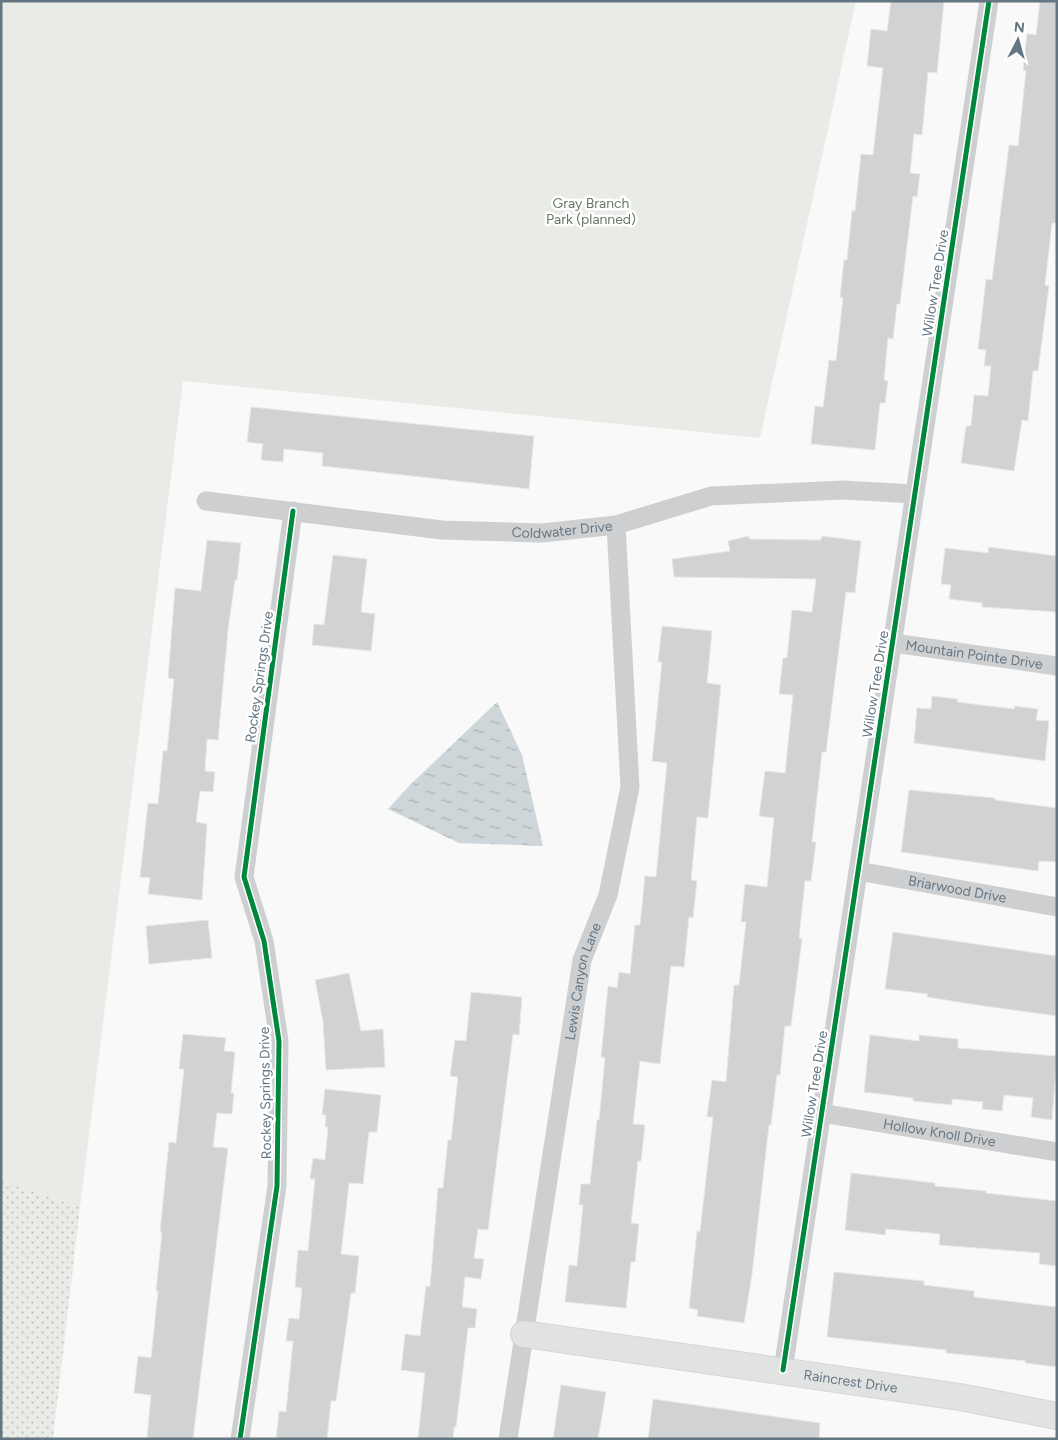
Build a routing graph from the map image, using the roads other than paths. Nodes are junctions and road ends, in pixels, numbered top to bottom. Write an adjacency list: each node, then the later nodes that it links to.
1 (989, 1): 2 (street, Willow Tree Drive)
2 (915, 494): 5 (street, Coldwater Drive); 6 (street, Willow Tree Drive)
3 (206, 501): 4 (street, Coldwater Drive)
4 (293, 511): 5 (street, Coldwater Drive); 15 (street, Rockey Springs Drive)
5 (616, 525): 12 (street, Lewis Canyon Lane)
6 (892, 643): 7 (street, Mountain Pointe Drive); 8 (street, Willow Tree Drive)
7 (1057, 666)
8 (858, 871): 9 (street, Briarwood Drive); 10 (street, Willow Tree Drive)
9 (1057, 907)
10 (822, 1113): 11 (street, Hollow Knoll Drive); 13 (street, Willow Tree Drive)
11 (1057, 1152)
12 (524, 1334): 13 (street, Raincrest Drive); 16 (street, Lewis Canyon Lane)
13 (783, 1370): 14 (street, Raincrest Drive)
14 (1057, 1416)
15 (240, 1439)
16 (508, 1439)

